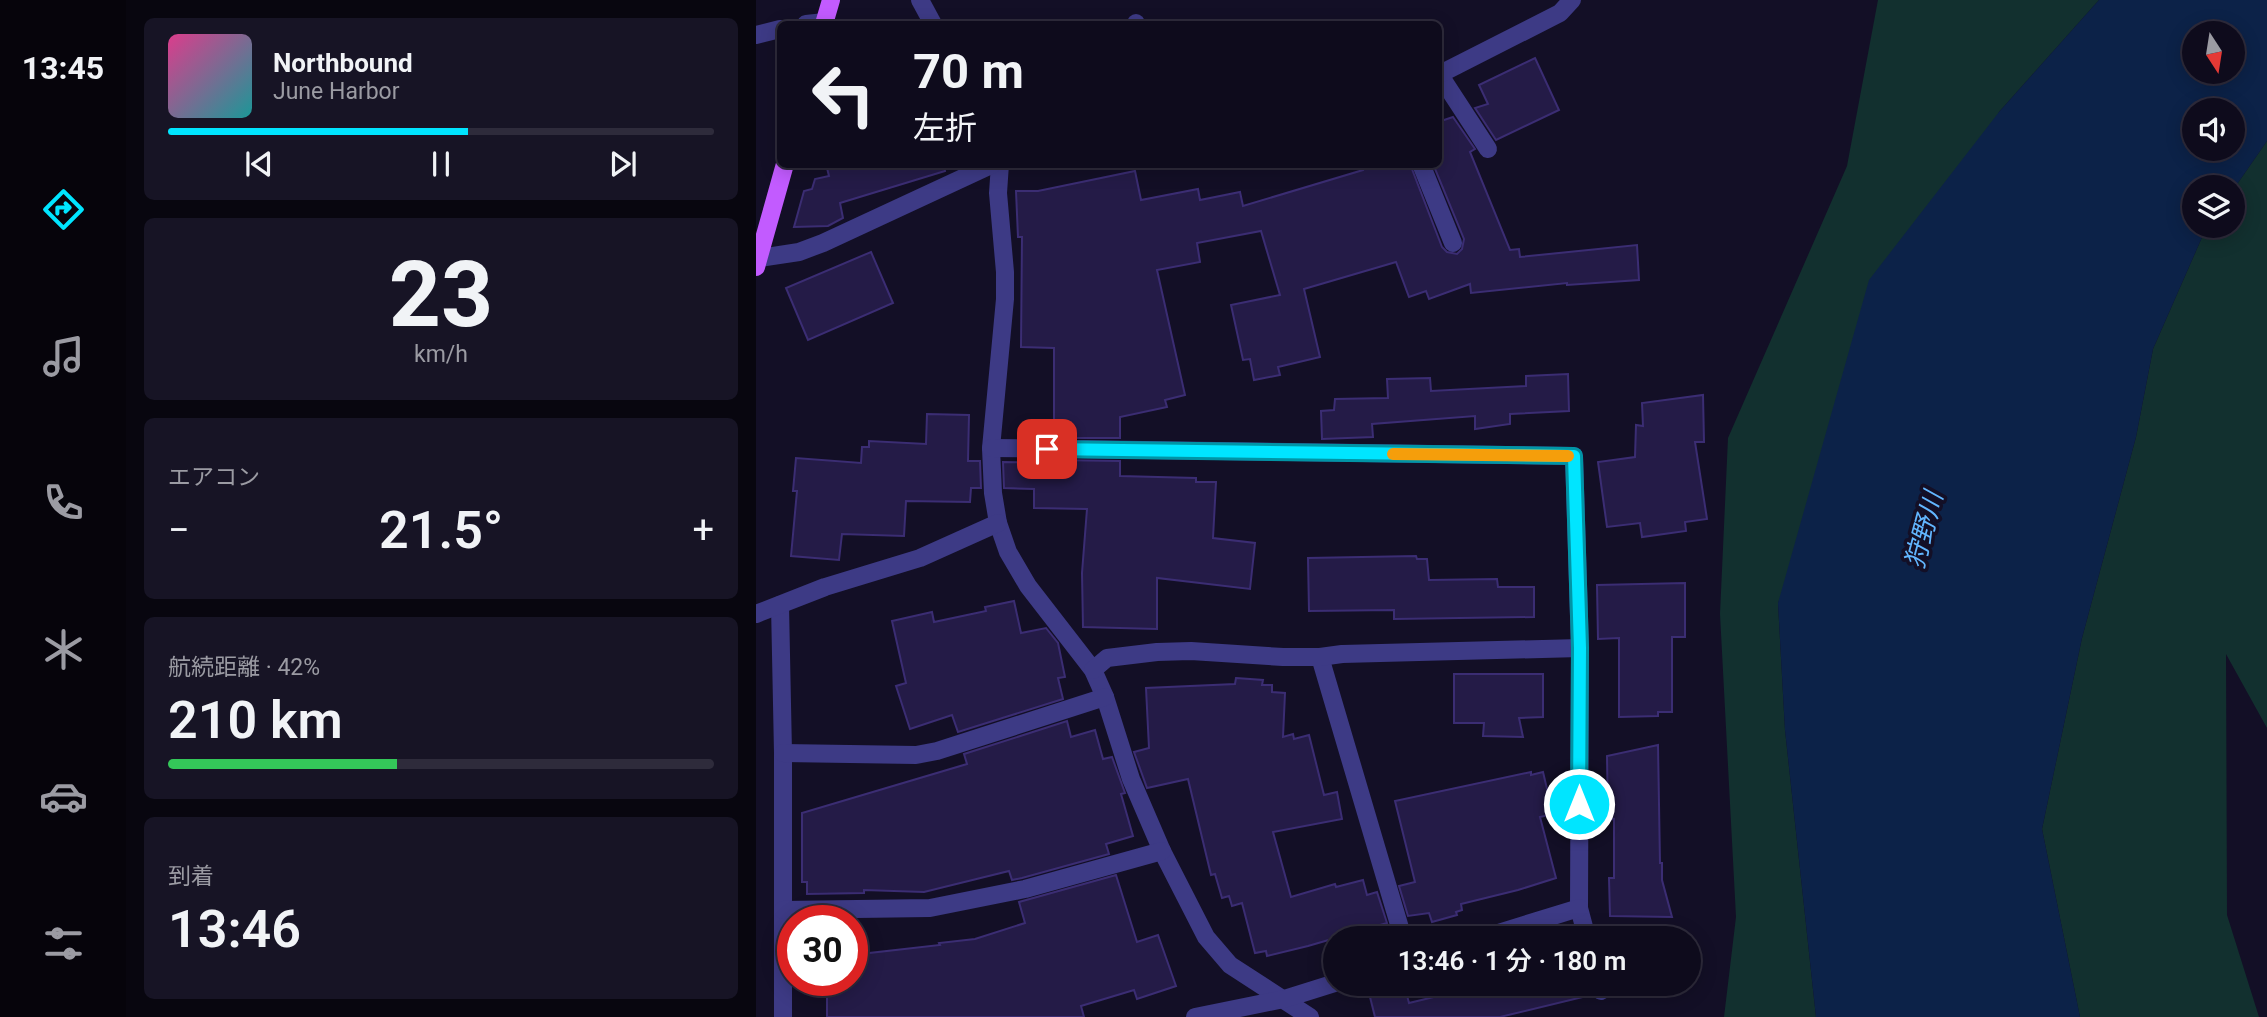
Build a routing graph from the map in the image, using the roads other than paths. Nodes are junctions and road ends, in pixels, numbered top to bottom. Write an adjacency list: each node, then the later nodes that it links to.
1 (831, 0): 4 (main road)
2 (920, 0): 5 (street)
3 (1572, 0): 8 (street)
4 (826, 21)
5 (931, 21)
6 (777, 30): 7 (street)
7 (756, 35)
8 (1442, 73)
9 (1442, 80): 10 (street)
10 (1488, 149)
11 (784, 168): 16 (main road)
12 (987, 168): 16 (street)
13 (1000, 168): 17 (street)
14 (1423, 168): 15 (street)
15 (1453, 243)
16 (757, 262)
17 (991, 448): 18 (street); 21 (street)
18 (998, 523): 19 (street); 23 (street)
19 (780, 605): 20 (street); 25 (street)
20 (756, 614)
21 (1580, 648): 22 (street); 28 (street)
22 (1320, 657): 23 (street); 30 (street)
23 (1093, 670): 24 (street)
24 (1105, 697): 25 (street); 26 (street)
25 (783, 753): 27 (street)
26 (1162, 851): 29 (street); 35 (street)
27 (783, 905)
28 (1578, 908): 31 (street); 32 (street)
29 (868, 909)
30 (1399, 926)
31 (1520, 926)
32 (1583, 926)
33 (1323, 987): 35 (street)
34 (783, 996): 36 (street)
35 (1284, 999): 37 (street); 38 (street)
36 (783, 1017)
37 (1195, 1017)
38 (1310, 1017)

